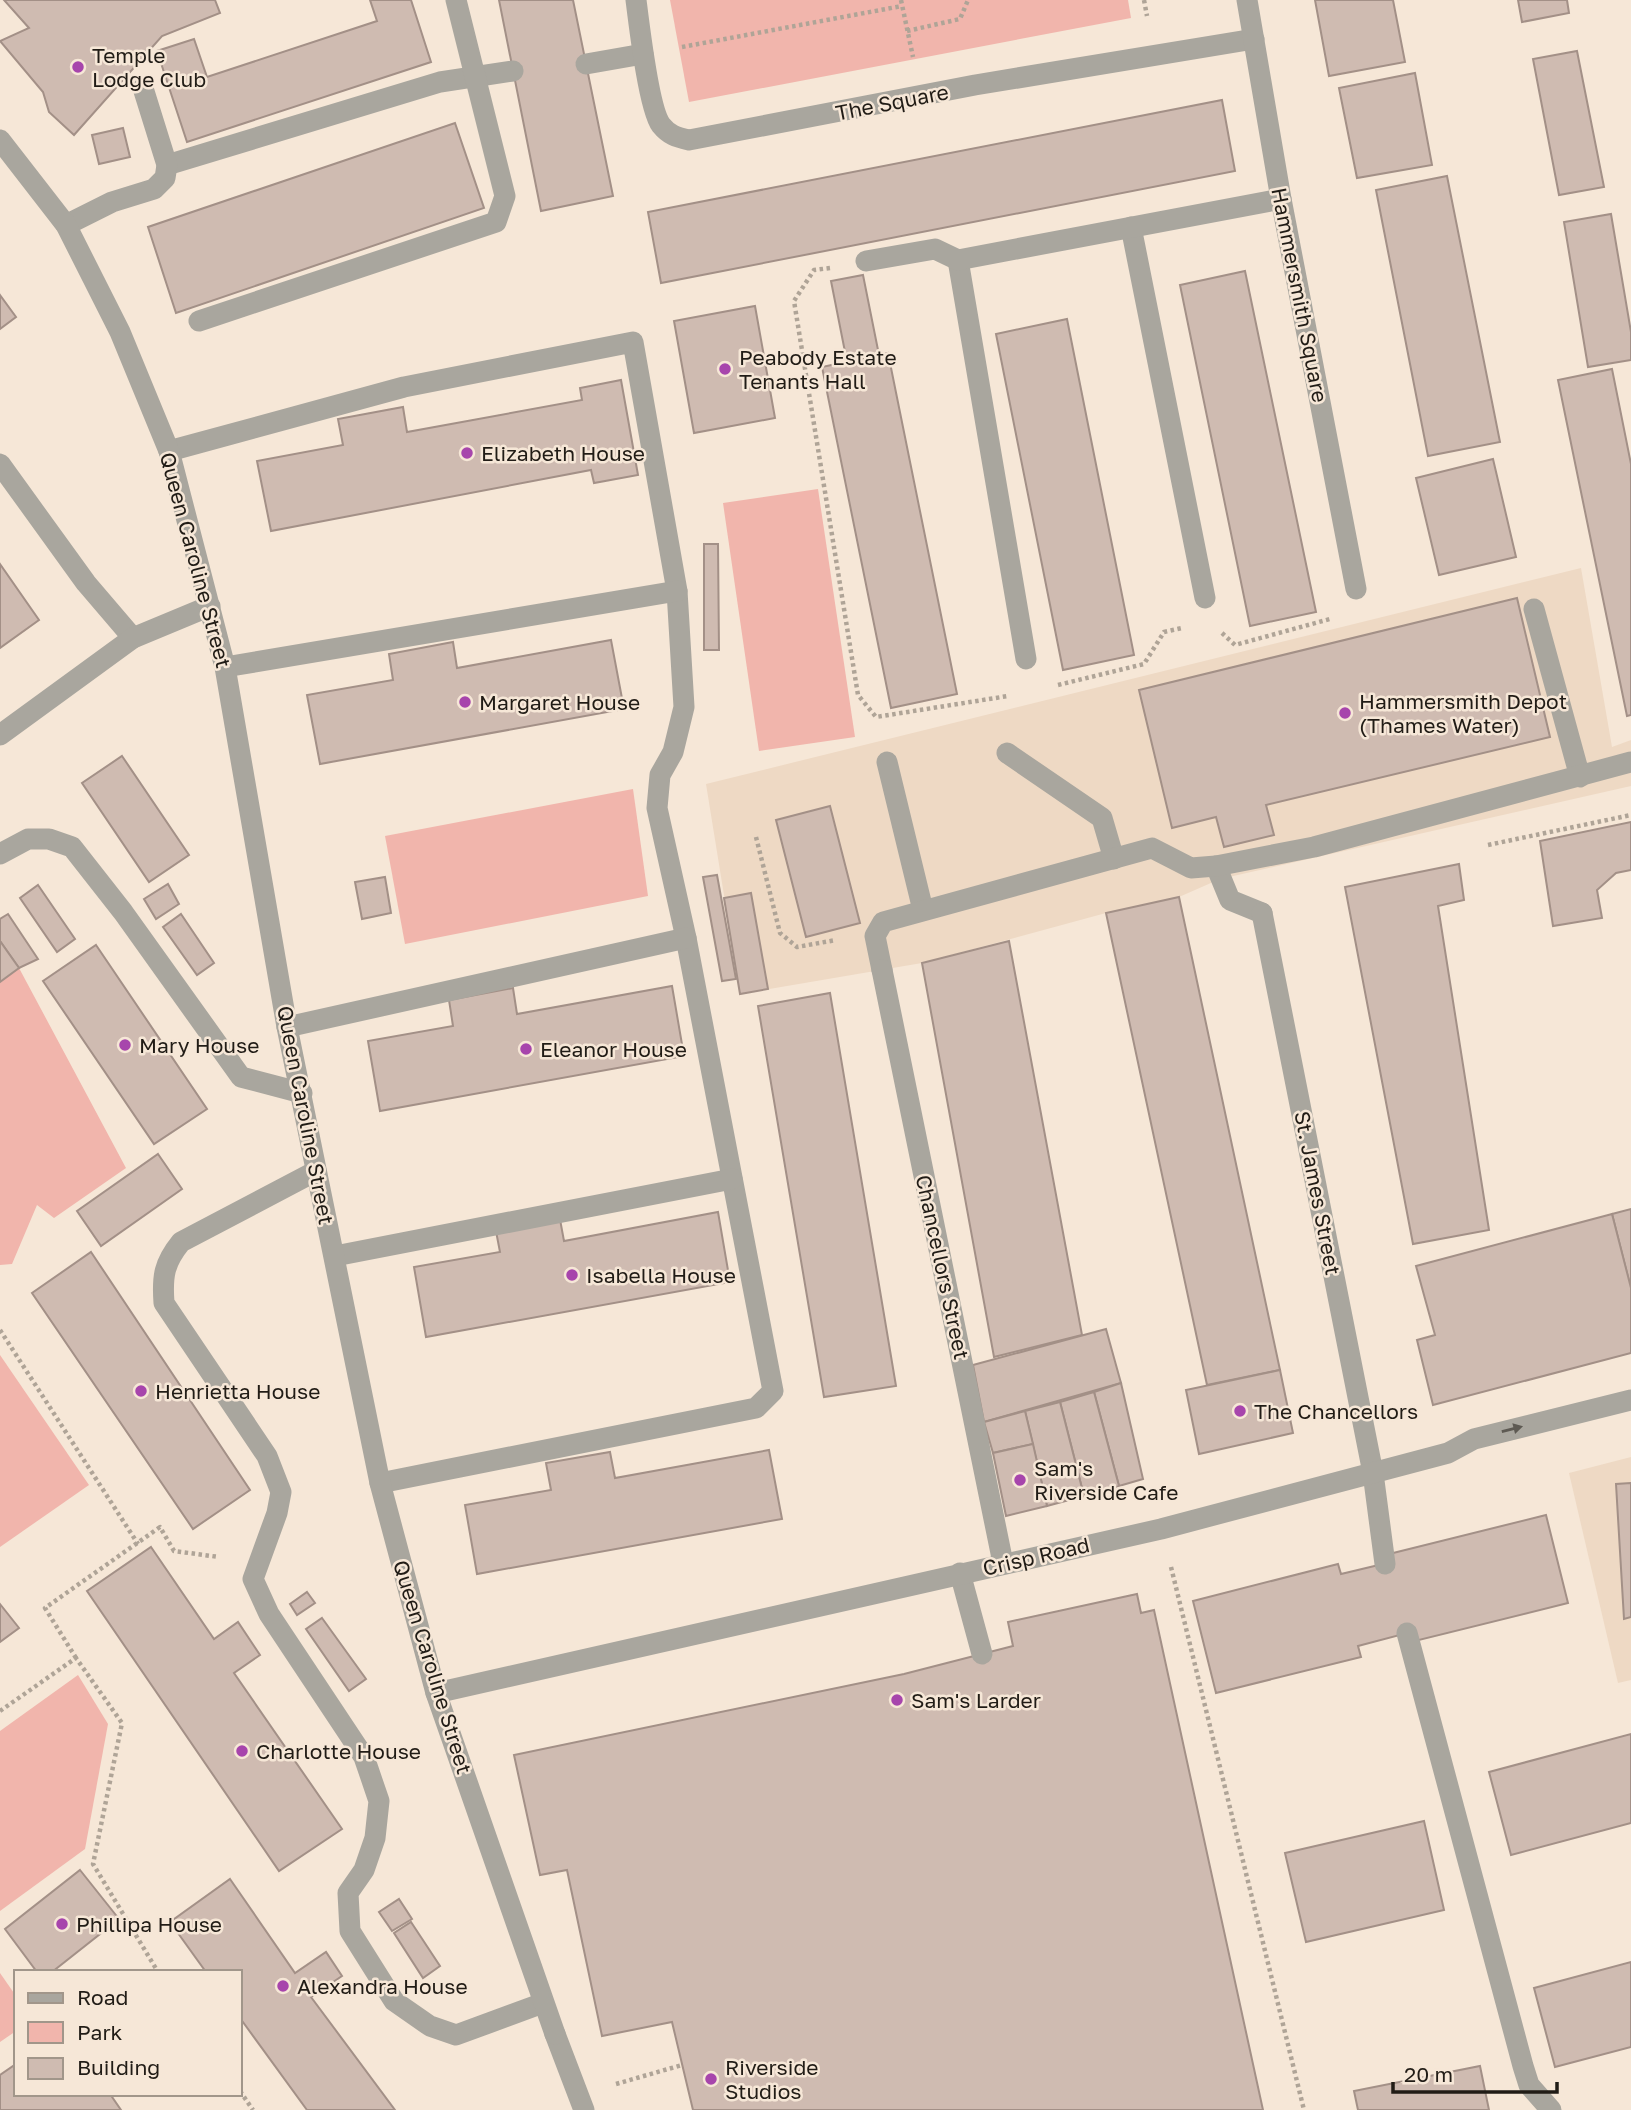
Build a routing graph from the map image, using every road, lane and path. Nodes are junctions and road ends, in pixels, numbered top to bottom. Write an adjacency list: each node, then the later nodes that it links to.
1 (456, 0): 11 (street)
2 (636, 0): 8 (street, The Square)
3 (968, 0): 6 (path)
4 (1247, 0): 7 (street, Hammersmith Square)
5 (901, 3): 6 (path); 8 (path)
6 (907, 31): 13 (path)
7 (1255, 38): 13 (street, The Square); 16 (street, Hammersmith Square)
8 (643, 54): 9 (street); 13 (street, The Square)
9 (586, 64)
10 (513, 71): 11 (street)
11 (476, 77): 15 (street); 21 (street)
12 (143, 88): 15 (street)
13 (922, 96)
14 (0, 140): 17 (street, Queen Caroline Street)
15 (167, 166): 17 (street)
16 (1280, 199): 18 (street); 24 (street, Hammersmith Square)
17 (66, 225): 22 (street, Queen Caroline Street)
18 (1131, 227): 19 (street); 26 (street)
19 (958, 260): 20 (street); 30 (street)
20 (866, 261)
21 (199, 321)
22 (169, 451): 25 (street); 27 (street, Queen Caroline Street)
23 (0, 464): 29 (street)
24 (1356, 589)
25 (677, 591): 31 (street); 43 (street)
26 (1205, 598)
27 (210, 606): 29 (street); 31 (street, Queen Caroline Street)
28 (1534, 609): 36 (street)
29 (133, 638): 32 (street)
30 (1026, 659)
31 (225, 667): 44 (street, Queen Caroline Street)
32 (0, 735)
33 (1007, 752): 39 (street)
34 (887, 762): 41 (street)
35 (1631, 762): 36 (street)
36 (1580, 777): 40 (street)
37 (756, 837): 42 (path)
38 (0, 853): 45 (street)
39 (1114, 859): 40 (street); 41 (street)
40 (1216, 866): 51 (street, St. James Street)
41 (923, 910): 42 (street)
42 (875, 936): 56 (street, Chancellors Street)
43 (686, 938): 44 (street); 47 (street)
44 (287, 1027): 45 (street, Queen Caroline Street)
45 (302, 1093): 46 (street, Queen Caroline Street)
46 (316, 1171): 48 (street, Queen Caroline Street); 55 (street)
47 (732, 1179): 48 (street); 52 (street)
48 (335, 1256): 52 (street, Queen Caroline Street)
49 (0, 1330): 54 (path)
50 (1631, 1400): 51 (street, Crisp Road, one-way to 50)
51 (1373, 1473): 53 (street, Crisp Road); 57 (street, St. James Street)
52 (380, 1483): 62 (street, Queen Caroline Street)
53 (1161, 1529): 56 (street, Crisp Road); 70 (path)
54 (138, 1544): 55 (path); 61 (path)
55 (258, 1562): 65 (street)
56 (1003, 1563): 58 (street, Crisp Road)
57 (1385, 1564)
58 (960, 1573): 60 (street); 62 (street, Crisp Road)
59 (1407, 1633): 71 (street)
60 (982, 1654)
61 (76, 1658): 63 (path); 64 (path)
62 (436, 1693): 65 (street, Queen Caroline Street)
63 (0, 1711)
64 (157, 1970)
65 (543, 2003): 68 (street, Queen Caroline Street)
66 (682, 2065): 68 (path)
67 (242, 2094): 69 (path)
68 (581, 2102)
69 (253, 2110)
70 (1304, 2110)
71 (1551, 2110)

